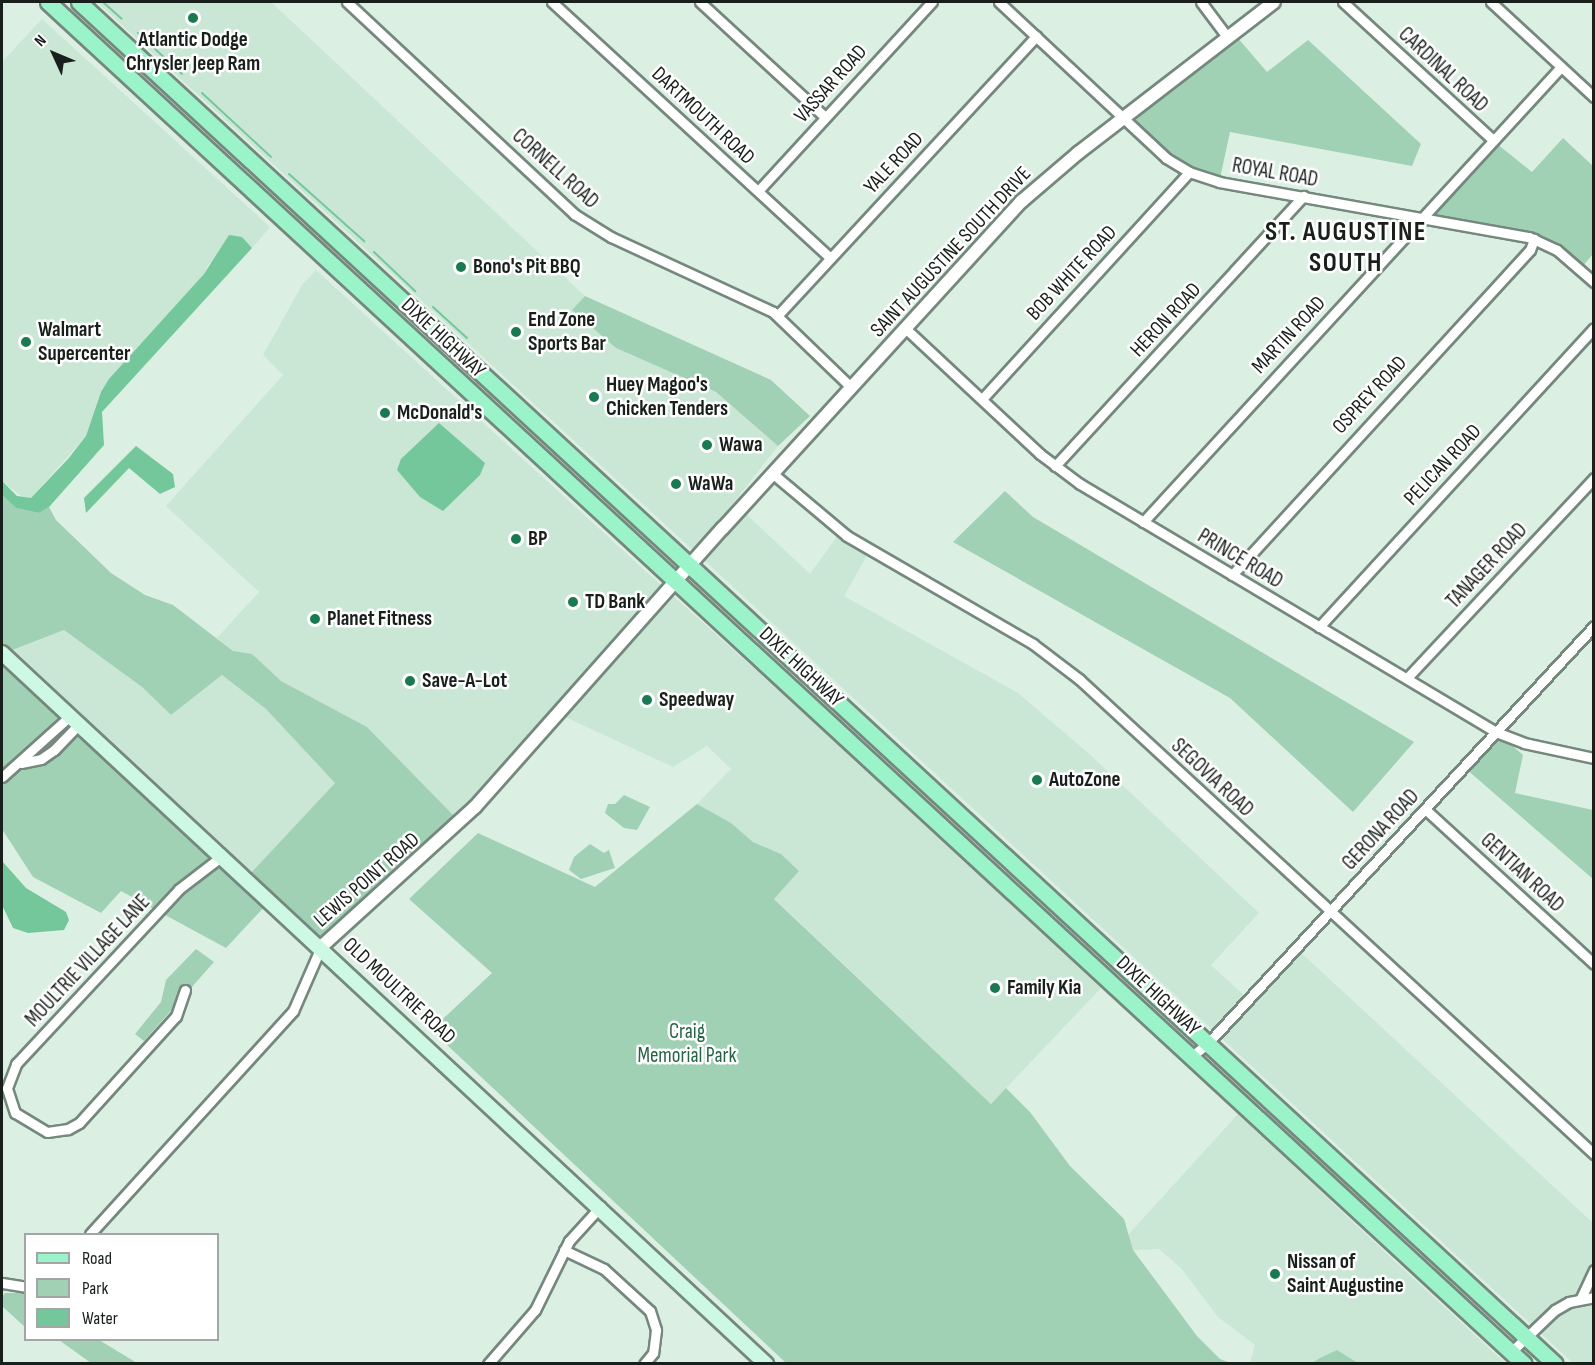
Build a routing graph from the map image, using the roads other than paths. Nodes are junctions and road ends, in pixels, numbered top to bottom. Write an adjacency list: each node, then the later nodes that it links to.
1 (48, 2): 15 (main road, DIXIE HIGHWAY)
2 (79, 2): 14 (main road, DIXIE HIGHWAY)
3 (347, 2): 29 (street, CORNELL ROAD)
4 (552, 2): 22 (street, DARTMOUTH ROAD)
5 (700, 2): 18 (street)
6 (932, 2): 18 (street, VASSAR ROAD)
7 (999, 2): 12 (street, ROYAL ROAD)
8 (1202, 2): 13 (street)
9 (1274, 2): 13 (street, SAINT AUGUSTINE SOUTH DRIVE)
10 (1343, 2): 20 (street, CARDINAL ROAD)
11 (1491, 2): 16 (street)
12 (1036, 36): 19 (street, ROYAL ROAD); 26 (street, YALE ROAD)
13 (1228, 38): 19 (street, SAINT AUGUSTINE SOUTH DRIVE)
14 (128, 46): 15 (street); 28 (main road, DIXIE HIGHWAY)
15 (114, 62): 30 (main road, DIXIE HIGHWAY)
16 (1561, 67): 17 (street); 20 (street, MARTIN ROAD)
17 (1593, 97)
18 (825, 117): 22 (street, VASSAR ROAD)
19 (1124, 118): 21 (street, ROYAL ROAD); 31 (street, SAINT AUGUSTINE SOUTH DRIVE)
20 (1493, 140): 24 (street, MARTIN ROAD)
21 (1189, 172): 23 (street, ROYAL ROAD); 34 (street, BOB WHITE ROAD)
22 (758, 191): 26 (street, DARTMOUTH ROAD)
23 (1303, 196): 24 (street, ROYAL ROAD); 35 (street, HERON ROAD)
24 (1422, 218): 25 (street, ROYAL ROAD); 38 (street, MARTIN ROAD)
25 (1534, 239): 27 (street, ROYAL ROAD); 40 (street, OSPREY ROAD)
26 (830, 258): 29 (street, YALE ROAD)
27 (1593, 282)
28 (413, 310): 30 (street); 39 (main road, DIXIE HIGHWAY)
29 (778, 315): 33 (street, CORNELL ROAD)
30 (399, 325): 41 (main road, DIXIE HIGHWAY)
31 (905, 328): 33 (street, SAINT AUGUSTINE SOUTH DRIVE); 34 (street, PRINCE ROAD)
32 (1593, 328): 43 (street, PELICAN ROAD)
33 (852, 387): 36 (street, SAINT AUGUSTINE SOUTH DRIVE)
34 (982, 399): 35 (street, PRINCE ROAD)
35 (1055, 466): 38 (street, PRINCE ROAD)
36 (772, 473): 39 (street, SAINT AUGUSTINE SOUTH DRIVE); 54 (street, SEGOVIA ROAD)
37 (1593, 478): 45 (street, TANAGER ROAD)
38 (1143, 522): 40 (street, PRINCE ROAD)
39 (690, 566): 41 (street, LEWIS POINT ROAD); 51 (main road, DIXIE HIGHWAY)
40 (1232, 575): 43 (street, PRINCE ROAD)
41 (676, 581): 52 (main road, DIXIE HIGHWAY); 55 (street, LEWIS POINT ROAD)
42 (1593, 626): 47 (street, GERONA ROAD)
43 (1319, 627): 45 (street, PRINCE ROAD)
44 (2, 652): 46 (main road, OLD MOULTRIE ROAD)
45 (1407, 678): 47 (street, PRINCE ROAD)
46 (75, 720): 49 (street); 53 (main road, OLD MOULTRIE ROAD)
47 (1496, 732): 48 (street, PRINCE ROAD); 50 (street, GERONA ROAD)
48 (1593, 758)
49 (2, 777)
50 (1425, 809): 54 (street, GERONA ROAD); 56 (street, GENTIAN ROAD)
51 (961, 815): 52 (main road); 58 (main road, DIXIE HIGHWAY)
52 (947, 830): 59 (main road, DIXIE HIGHWAY)
53 (222, 856): 55 (main road, OLD MOULTRIE ROAD); 57 (street, MOULTRIE VILLAGE LANE)
54 (1329, 911): 58 (street, GERONA ROAD); 60 (street, SEGOVIA ROAD)
55 (321, 947): 63 (main road, OLD MOULTRIE ROAD); 64 (street, LEWIS POINT ROAD)
56 (1593, 964)
57 (185, 990)
58 (1208, 1043): 59 (street, GERONA ROAD); 61 (main road, DIXIE HIGHWAY)
59 (1192, 1056): 62 (main road, DIXIE HIGHWAY)
60 (1593, 1154)
61 (1361, 1187): 62 (main road); 71 (main road, DIXIE HIGHWAY)
62 (1348, 1200): 72 (main road, DIXIE HIGHWAY)
63 (601, 1206): 65 (street); 75 (main road, OLD MOULTRIE ROAD)
64 (91, 1233)
65 (564, 1250): 73 (street); 74 (street)
66 (1593, 1269): 70 (street)
67 (2, 1283): 68 (street)
68 (24, 1287)
69 (1593, 1297): 70 (street)
70 (1581, 1298): 71 (street)
71 (1526, 1337): 72 (street); 77 (main road, DIXIE HIGHWAY)
72 (1511, 1352): 76 (main road, DIXIE HIGHWAY)
73 (488, 1364)
74 (644, 1364)
75 (766, 1364)
76 (1524, 1364)
77 (1555, 1364)

